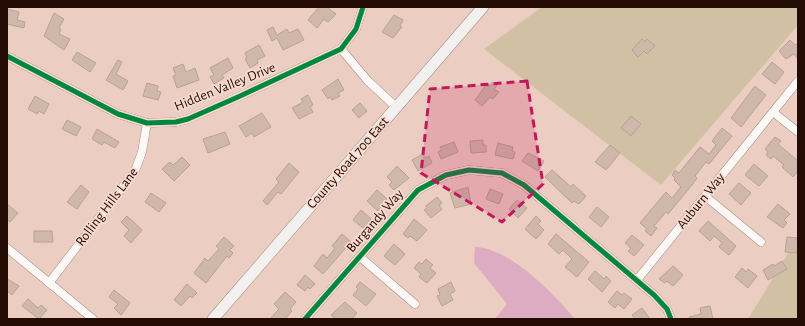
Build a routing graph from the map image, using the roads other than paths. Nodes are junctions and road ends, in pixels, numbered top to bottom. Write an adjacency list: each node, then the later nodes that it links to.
1 (363, 7): 3 (street)
2 (483, 7): 6 (main road, County Road 700 East)
3 (341, 49): 6 (street); 8 (street, Hidden Valley Drive)
4 (7, 56): 8 (street, Hidden Valley Drive)
5 (798, 81): 7 (street, Auburn Way)
6 (396, 107): 18 (main road, County Road 700 East)
7 (773, 112): 9 (street); 10 (street, Auburn Way)
8 (147, 123): 15 (street, Rolling Hills Lane)
9 (798, 132)
10 (705, 196): 11 (street); 14 (street, Auburn Way)
11 (761, 242)
12 (7, 248): 15 (street)
13 (360, 257): 14 (street, Burgandy Way); 16 (street); 19 (street, Burgandy Way)
14 (637, 280): 20 (street)
15 (49, 283): 17 (street)
16 (415, 304)
17 (93, 319)
18 (214, 319)
19 (306, 319)
20 (671, 319)

